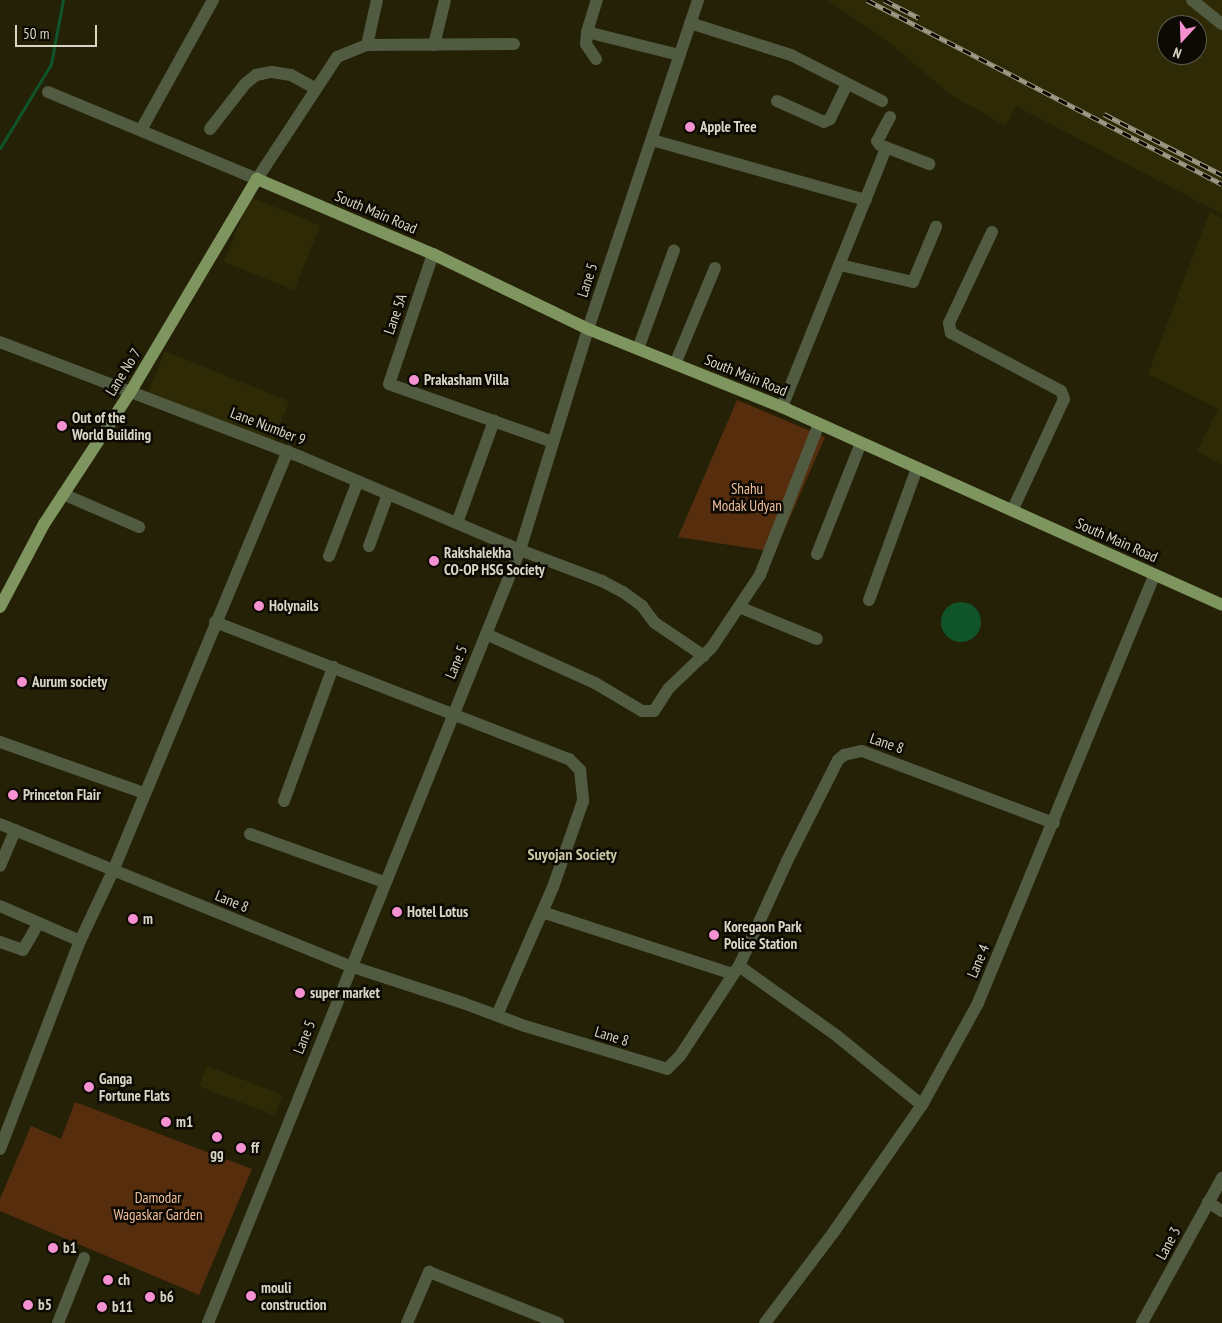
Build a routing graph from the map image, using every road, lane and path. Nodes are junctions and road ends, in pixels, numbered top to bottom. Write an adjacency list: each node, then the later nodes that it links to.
1 (213, 0): 22 (street)
2 (377, 0): 11 (street)
3 (445, 0): 12 (street)
4 (598, 0): 9 (street)
5 (698, 0): 7 (street, Lane 5)
6 (1192, 0): 8 (street)
7 (690, 23): 13 (street, Lane 5); 15 (street)
8 (1222, 24)
9 (587, 32): 13 (street); 14 (street)
10 (514, 44): 12 (street)
11 (367, 45): 12 (street); 16 (street)
12 (434, 45)
13 (679, 55): 23 (street, Lane 5)
14 (596, 59)
15 (846, 84): 18 (street); 19 (street)
16 (314, 88): 21 (street); 26 (street)
17 (48, 92): 22 (street)
18 (777, 101)
19 (882, 102)
20 (890, 116): 24 (street)
21 (210, 129)
22 (141, 130): 26 (street)
23 (652, 140): 27 (street); 34 (street, Lane 5)
24 (886, 148): 25 (street); 27 (street)
25 (928, 164)
26 (257, 179): 31 (main road, South Main Road); 38 (main road, Lane No 7)
27 (866, 200): 32 (street)
28 (936, 227): 32 (street)
29 (992, 232): 49 (street)
30 (674, 250): 36 (street)
31 (433, 254): 34 (main road, South Main Road); 40 (street, Lane 5A)
32 (840, 265): 39 (street)
33 (716, 268): 37 (street)
34 (588, 329): 36 (main road, South Main Road); 42 (street, Lane 5)
35 (0, 342): 38 (street, Lane Number 9)
36 (638, 349): 37 (main road, South Main Road)
37 (675, 364): 39 (main road, South Main Road)
38 (131, 391): 44 (street, Lane Number 9); 47 (main road, Lane No 7)
39 (782, 407): 41 (main road, South Main Road)
40 (494, 421): 42 (street); 50 (street)
41 (819, 424): 43 (main road, South Main Road); 61 (street)
42 (554, 442): 53 (street, Lane 5)
43 (861, 442): 45 (main road, South Main Road); 54 (street)
44 (288, 451): 46 (street, Lane Number 9); 62 (street)
45 (917, 468): 49 (main road, South Main Road); 58 (street)
46 (358, 481): 48 (street, Lane Number 9); 55 (street)
47 (63, 494): 51 (street); 57 (main road, Lane No 7)
48 (388, 494): 50 (street, Lane Number 9); 52 (street)
49 (1012, 511): 56 (main road, South Main Road)
50 (458, 523): 53 (street, Lane Number 9)
51 (139, 527)
52 (368, 546)
53 (520, 550): 63 (street, Lane 5); 65 (street, Lane Number 9)
54 (817, 554)
55 (329, 556)
56 (1154, 575): 59 (main road, South Main Road); 71 (street, Lane 4)
57 (4, 591): 60 (main road, Lane No 7)
58 (869, 600)
59 (1222, 605)
60 (0, 607)
61 (739, 607): 64 (street); 65 (street)
62 (215, 622): 66 (street); 69 (street)
63 (486, 634): 65 (street); 67 (street, Lane 5)
64 (817, 639)
65 (704, 656)
66 (333, 667): 67 (street); 70 (street)
67 (453, 712): 77 (street, Lane 5); 79 (street)
68 (0, 742): 69 (street)
69 (144, 793): 76 (street)
70 (284, 801)
71 (1054, 822): 84 (street, Lane 8); 86 (street, Lane 4)
72 (0, 824): 73 (street, Lane 8)
73 (15, 830): 75 (street); 76 (street, Lane 8)
74 (250, 834): 77 (street)
75 (0, 866)
76 (113, 871): 81 (street); 83 (street, Lane 8)
77 (384, 882): 83 (street, Lane 5)
78 (0, 906): 80 (street)
79 (542, 912): 84 (street); 85 (street)
80 (38, 924): 81 (street); 82 (street)
81 (80, 941): 87 (street)
82 (0, 942)
83 (350, 966): 85 (street, Lane 8); 93 (street, Lane 5)
84 (736, 970): 85 (street, Lane 8); 86 (street)
85 (497, 1015)
86 (922, 1105): 96 (street, Lane 4)
87 (0, 1149)
88 (1222, 1178): 89 (street, Lane 3)
89 (1208, 1202): 90 (street); 97 (street, Lane 3)
90 (1222, 1210)
91 (84, 1258): 92 (street)
92 (58, 1323)
93 (208, 1323)
94 (407, 1323): 95 (street)
95 (558, 1323)
96 (765, 1323)
97 (1142, 1323)

